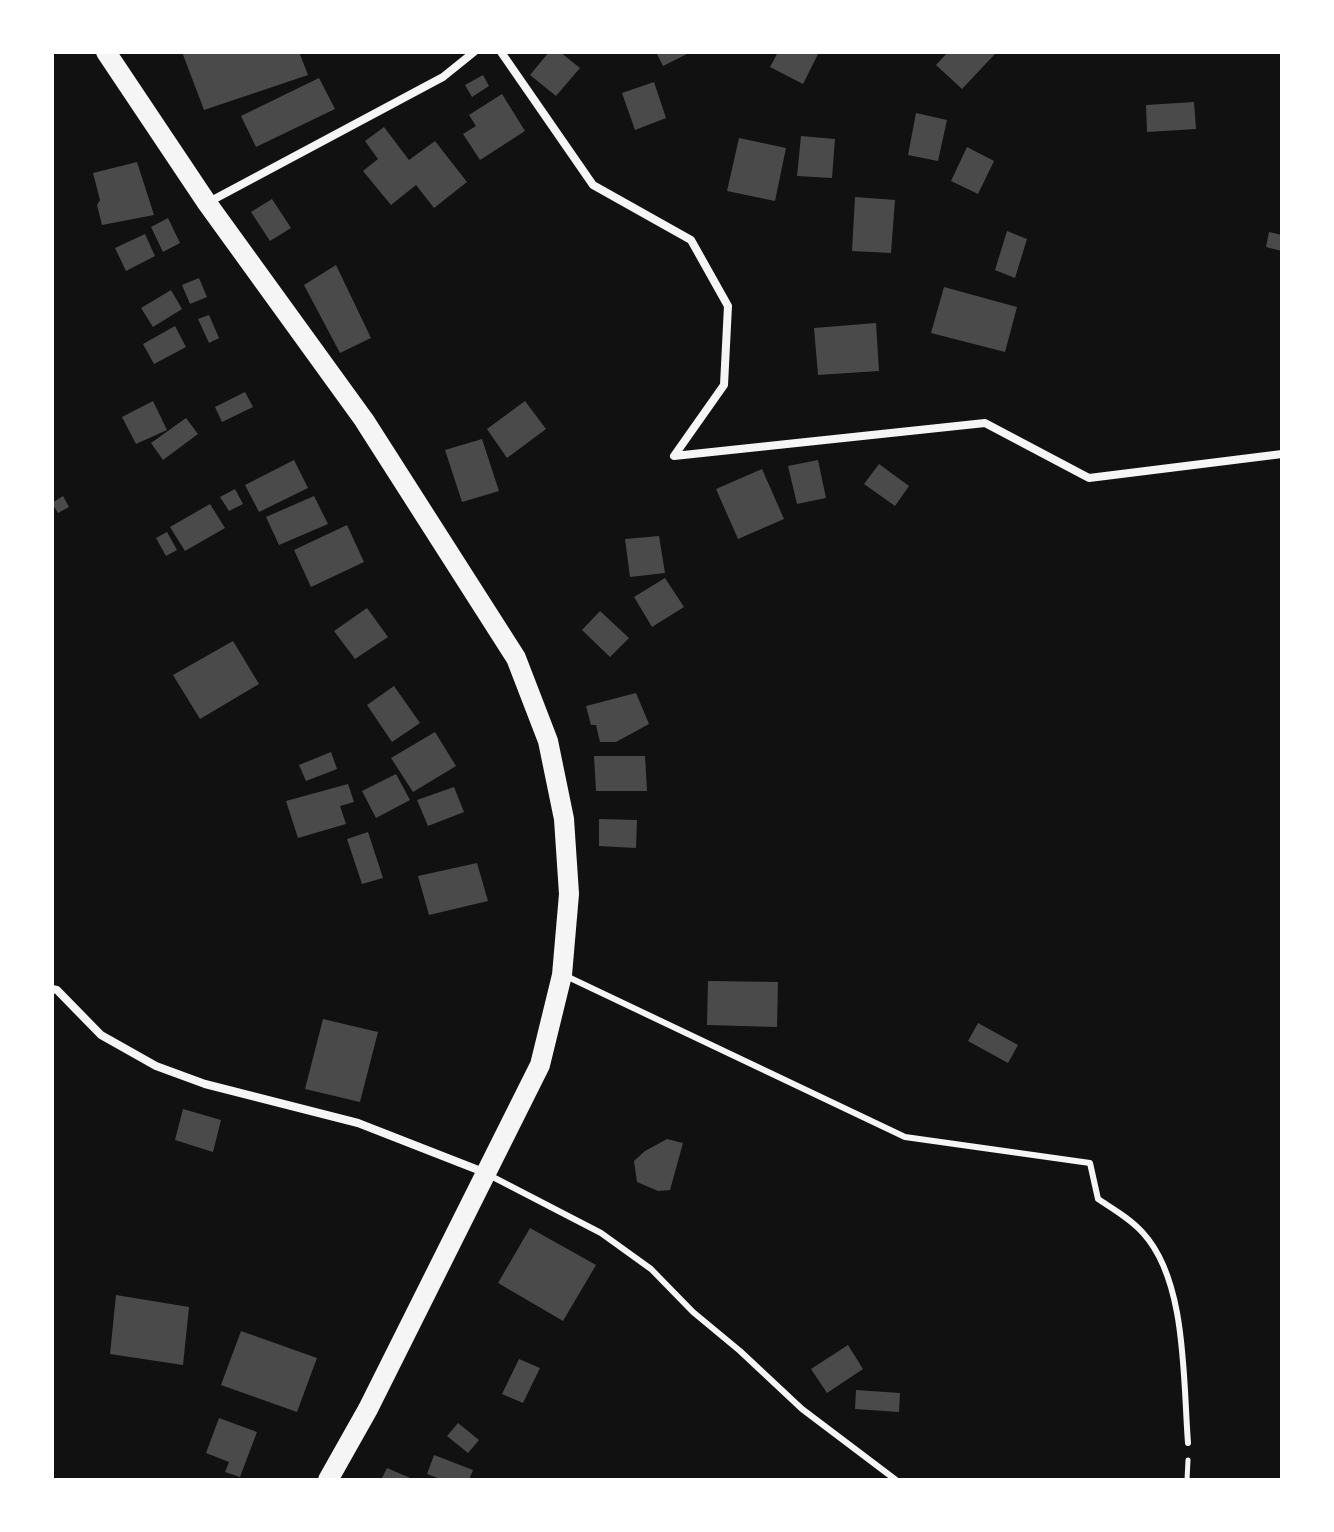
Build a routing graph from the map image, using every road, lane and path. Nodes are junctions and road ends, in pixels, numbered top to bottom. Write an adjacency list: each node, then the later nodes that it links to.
1 (106, 52): 4 (main road)
2 (474, 52): 4 (street)
3 (501, 52): 5 (street)
4 (207, 203): 6 (main road)
5 (1282, 454)
6 (562, 975): 8 (main road); 9 (lane)
7 (52, 989): 8 (street)
8 (486, 1173): 10 (main road); 11 (lane)
9 (1188, 1443)
10 (328, 1480)
11 (896, 1480)

